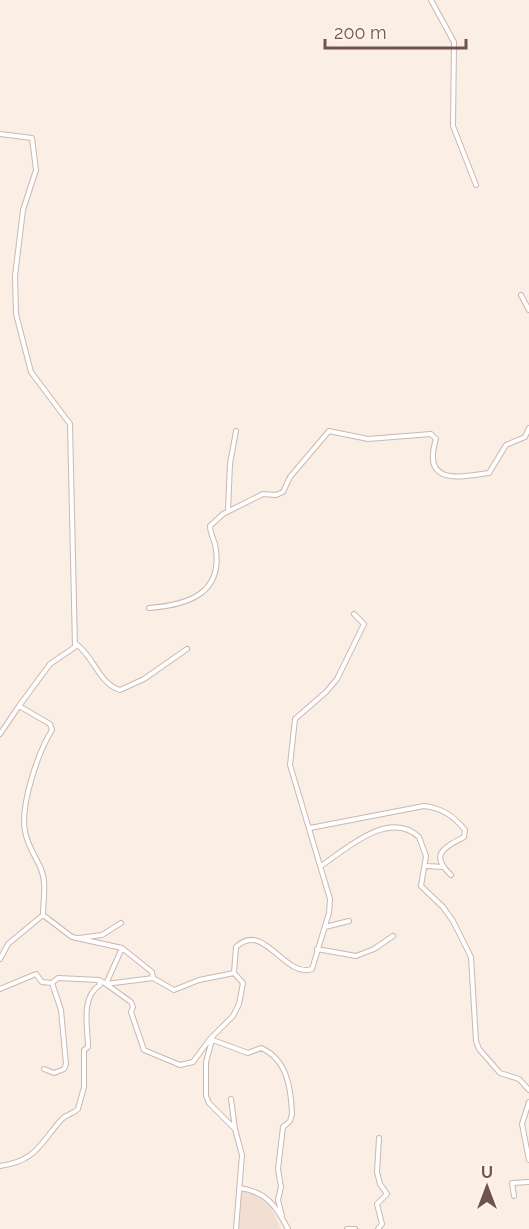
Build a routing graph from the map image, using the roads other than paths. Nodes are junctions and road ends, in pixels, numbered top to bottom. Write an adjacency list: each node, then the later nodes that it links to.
1 (432, 0): 3 (street)
2 (0, 134): 11 (street)
3 (476, 185)
4 (521, 295): 5 (street)
5 (529, 310)
6 (529, 428): 8 (street)
7 (236, 431): 8 (street)
8 (228, 512): 9 (street)
9 (149, 608)
10 (354, 614): 15 (street)
11 (76, 644): 12 (street); 13 (street)
12 (187, 649)
13 (19, 706): 14 (street); 20 (street)
14 (0, 734)
15 (310, 828): 16 (street); 18 (street)
16 (321, 866): 17 (street); 23 (street)
17 (427, 866): 18 (street); 37 (street)
18 (443, 867): 19 (street)
19 (451, 875)
20 (43, 915): 25 (street); 28 (street)
21 (349, 921): 23 (street)
22 (121, 923): 25 (street)
23 (324, 927): 27 (street)
24 (393, 936): 27 (street)
25 (72, 937): 26 (street)
26 (122, 948): 30 (street); 33 (street)
27 (317, 949): 29 (street)
28 (0, 959)
29 (234, 973): 30 (street); 35 (street)
30 (153, 978): 33 (street)
31 (99, 981): 32 (street); 33 (street); 43 (street)
32 (52, 983): 34 (street); 36 (street)
33 (106, 984): 35 (street)
34 (0, 989)
35 (211, 1039): 40 (street); 47 (street)
36 (44, 1069)
37 (529, 1090)
38 (231, 1099): 40 (street)
39 (529, 1102): 42 (street)
40 (236, 1130): 45 (street)
41 (379, 1138): 52 (street)
42 (529, 1160)
43 (0, 1166)
44 (529, 1182): 46 (street)
45 (240, 1188): 47 (street); 48 (street)
46 (514, 1196)
47 (282, 1216): 49 (street)
48 (236, 1229)
49 (288, 1229)
50 (347, 1229): 51 (street)
51 (355, 1229)
52 (378, 1229)

